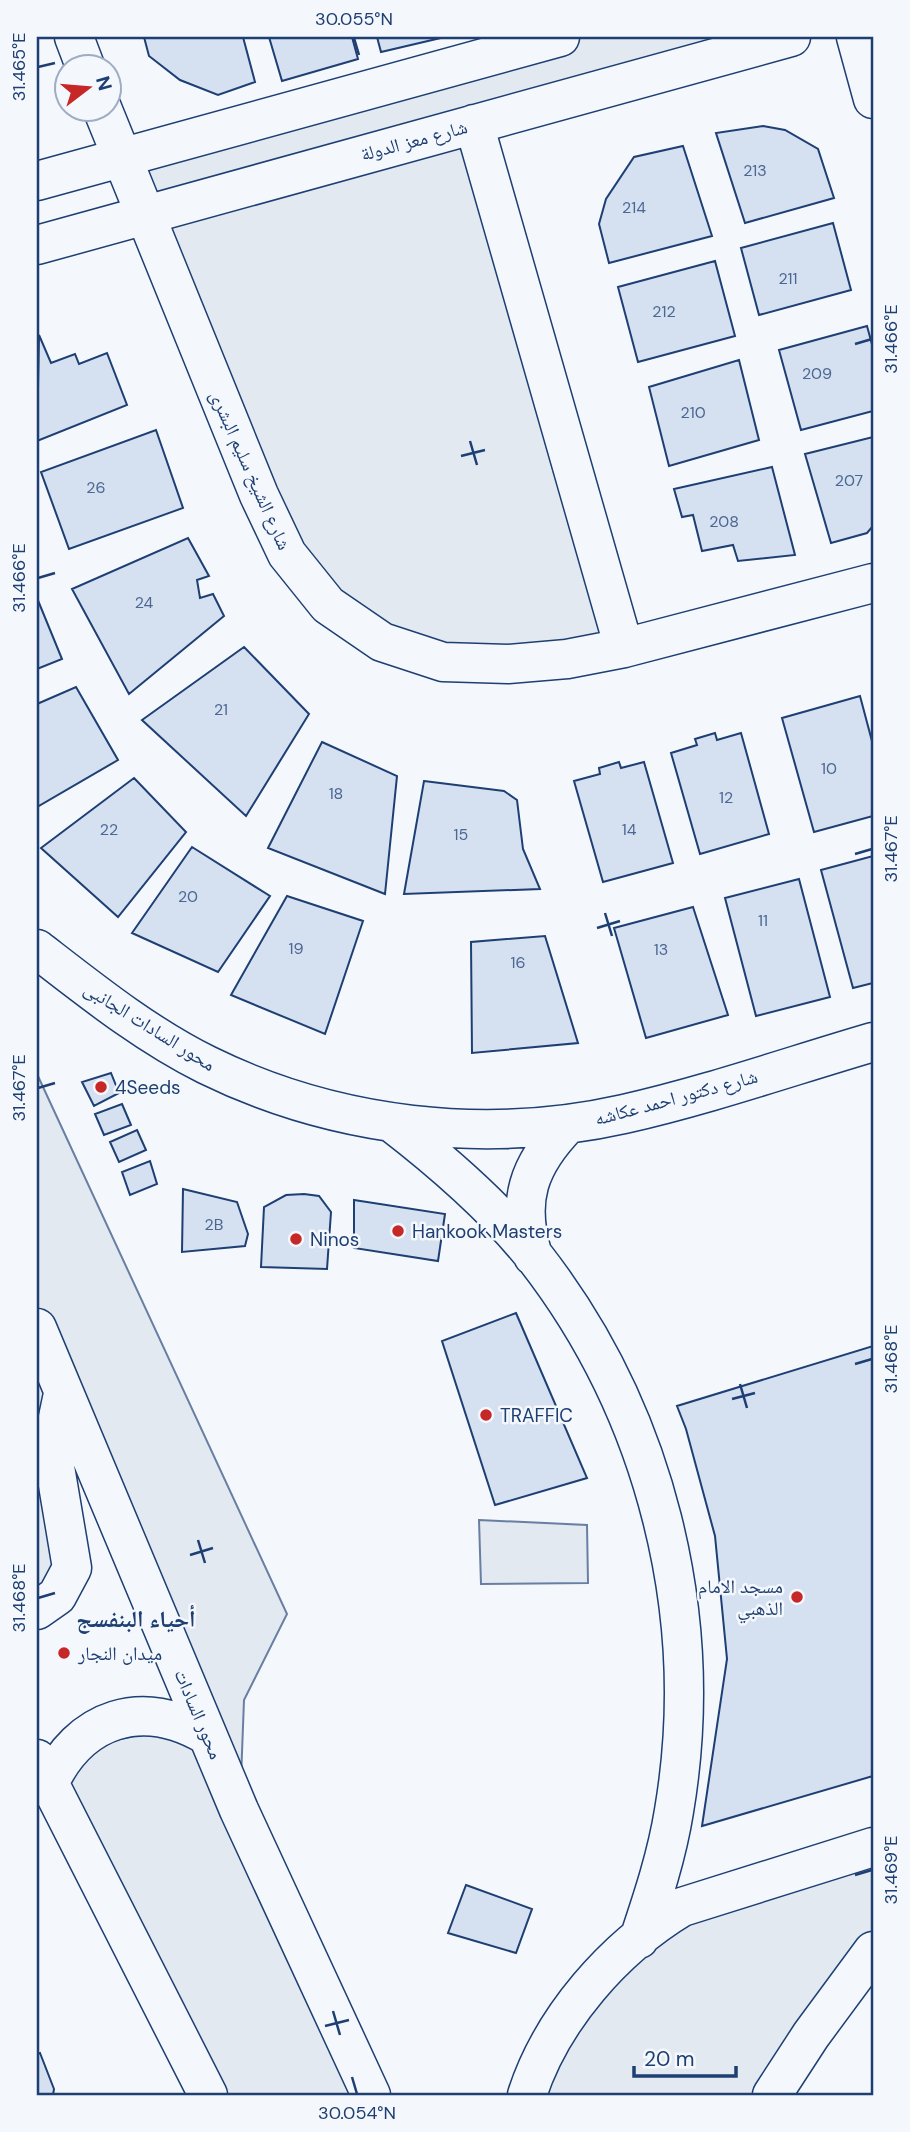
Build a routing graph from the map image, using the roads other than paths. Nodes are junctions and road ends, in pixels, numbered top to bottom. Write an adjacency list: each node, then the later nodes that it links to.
1 (560, 37): 7 (street)
2 (791, 37): 6 (street, شارع معز الدولة)
3 (856, 37): 4 (street)
4 (873, 99)
5 (107, 122): 7 (street, شارع الشيخ سليم البشرى)
6 (474, 124): 9 (street, شارع معز الدولة); 12 (street)
7 (121, 157): 8 (street); 9 (street, شارع الشيخ سليم البشرى)
8 (37, 181)
9 (143, 215): 10 (street, شارع معز الدولة); 12 (street, شارع الشيخ سليم البشرى)
10 (37, 245)
11 (873, 583): 12 (street, شارع الشيخ سليم البشرى)
12 (624, 648)
13 (37, 949): 15 (street, محور السادات الجانبى)
14 (873, 1042): 16 (street, شارع دكتور احمد عكاشه)
15 (391, 1122): 16 (street, شارع دكتور احمد عكاشه); 17 (street)
16 (568, 1124): 17 (street)
17 (533, 1256): 24 (street)
18 (37, 1328): 19 (street, محور السادات)
19 (63, 1394): 20 (street); 21 (street, محور السادات)
20 (37, 1610)
21 (208, 1736): 22 (street); 27 (street, محور السادات)
22 (43, 1773): 26 (street)
23 (873, 1847): 24 (street)
24 (639, 1938): 28 (street)
25 (873, 1951): 29 (street)
26 (208, 2095)
27 (371, 2095)
28 (527, 2095)
29 (772, 2095)

